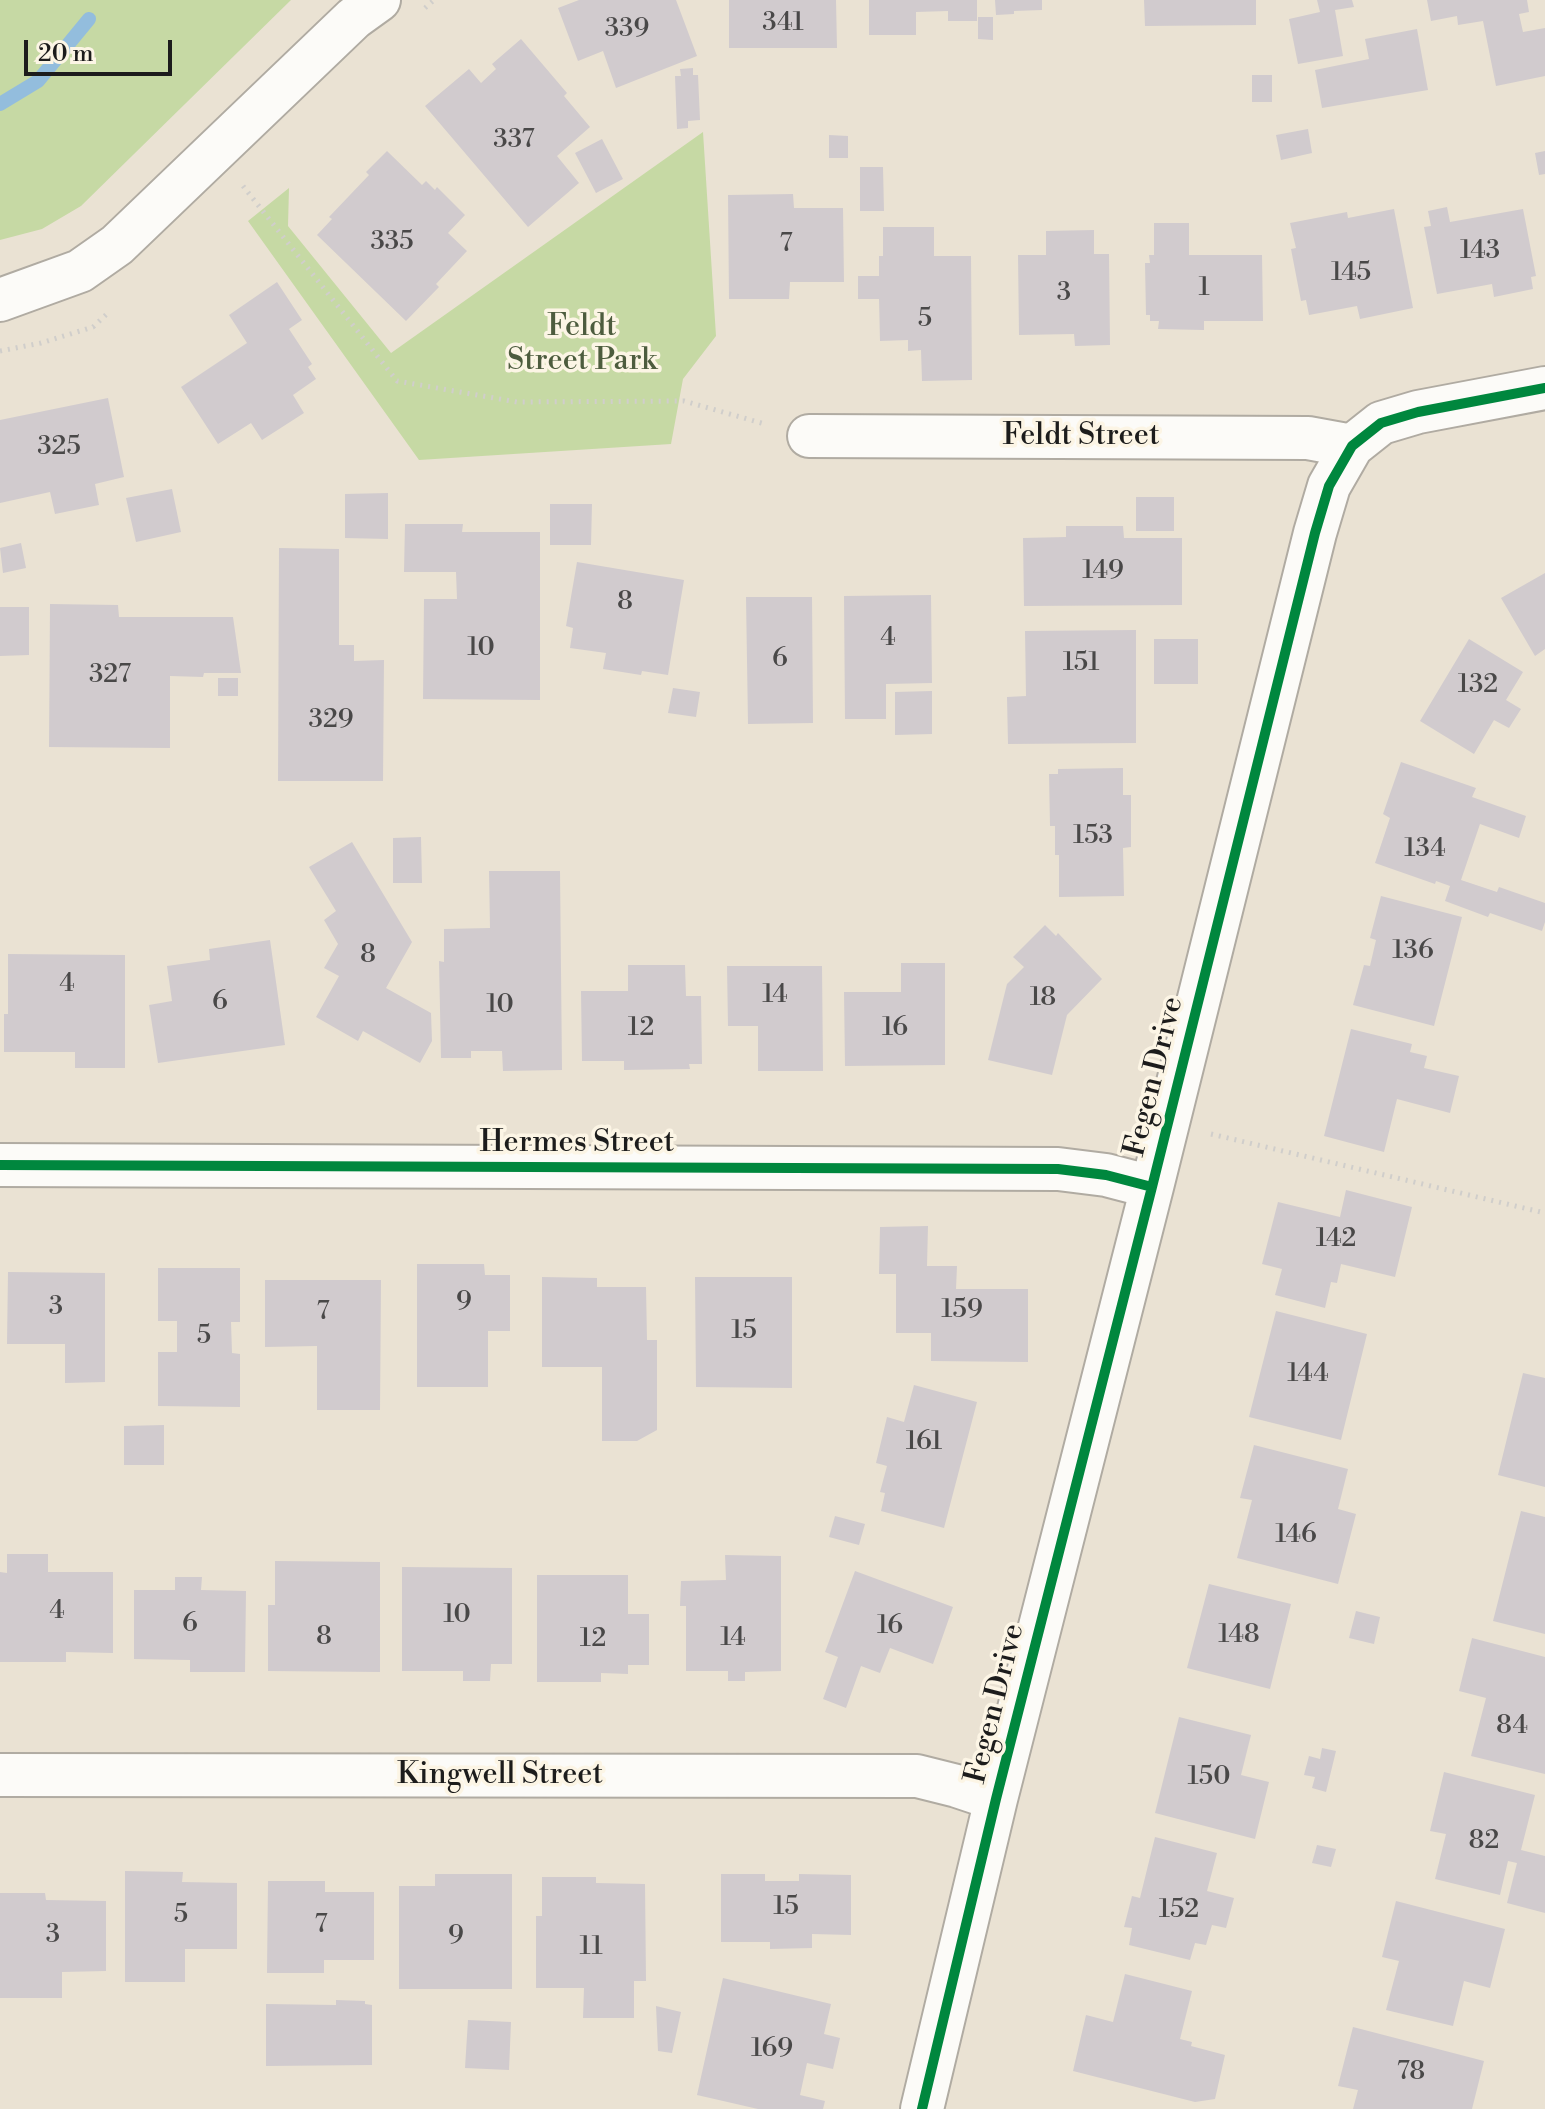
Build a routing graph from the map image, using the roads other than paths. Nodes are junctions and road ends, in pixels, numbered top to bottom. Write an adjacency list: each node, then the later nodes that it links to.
1 (365, 6): 2 (street)
2 (0, 300)
3 (1545, 388): 5 (street, Fegen Drive)
4 (809, 436): 5 (street, Feldt Street)
5 (1352, 446): 7 (street, Fegen Drive)
6 (0, 1165): 7 (street, Hermes Street)
7 (1152, 1187): 9 (street, Fegen Drive)
8 (0, 1775): 9 (street, Kingwell Street)
9 (996, 1799): 10 (street, Fegen Drive)
10 (922, 2109)

